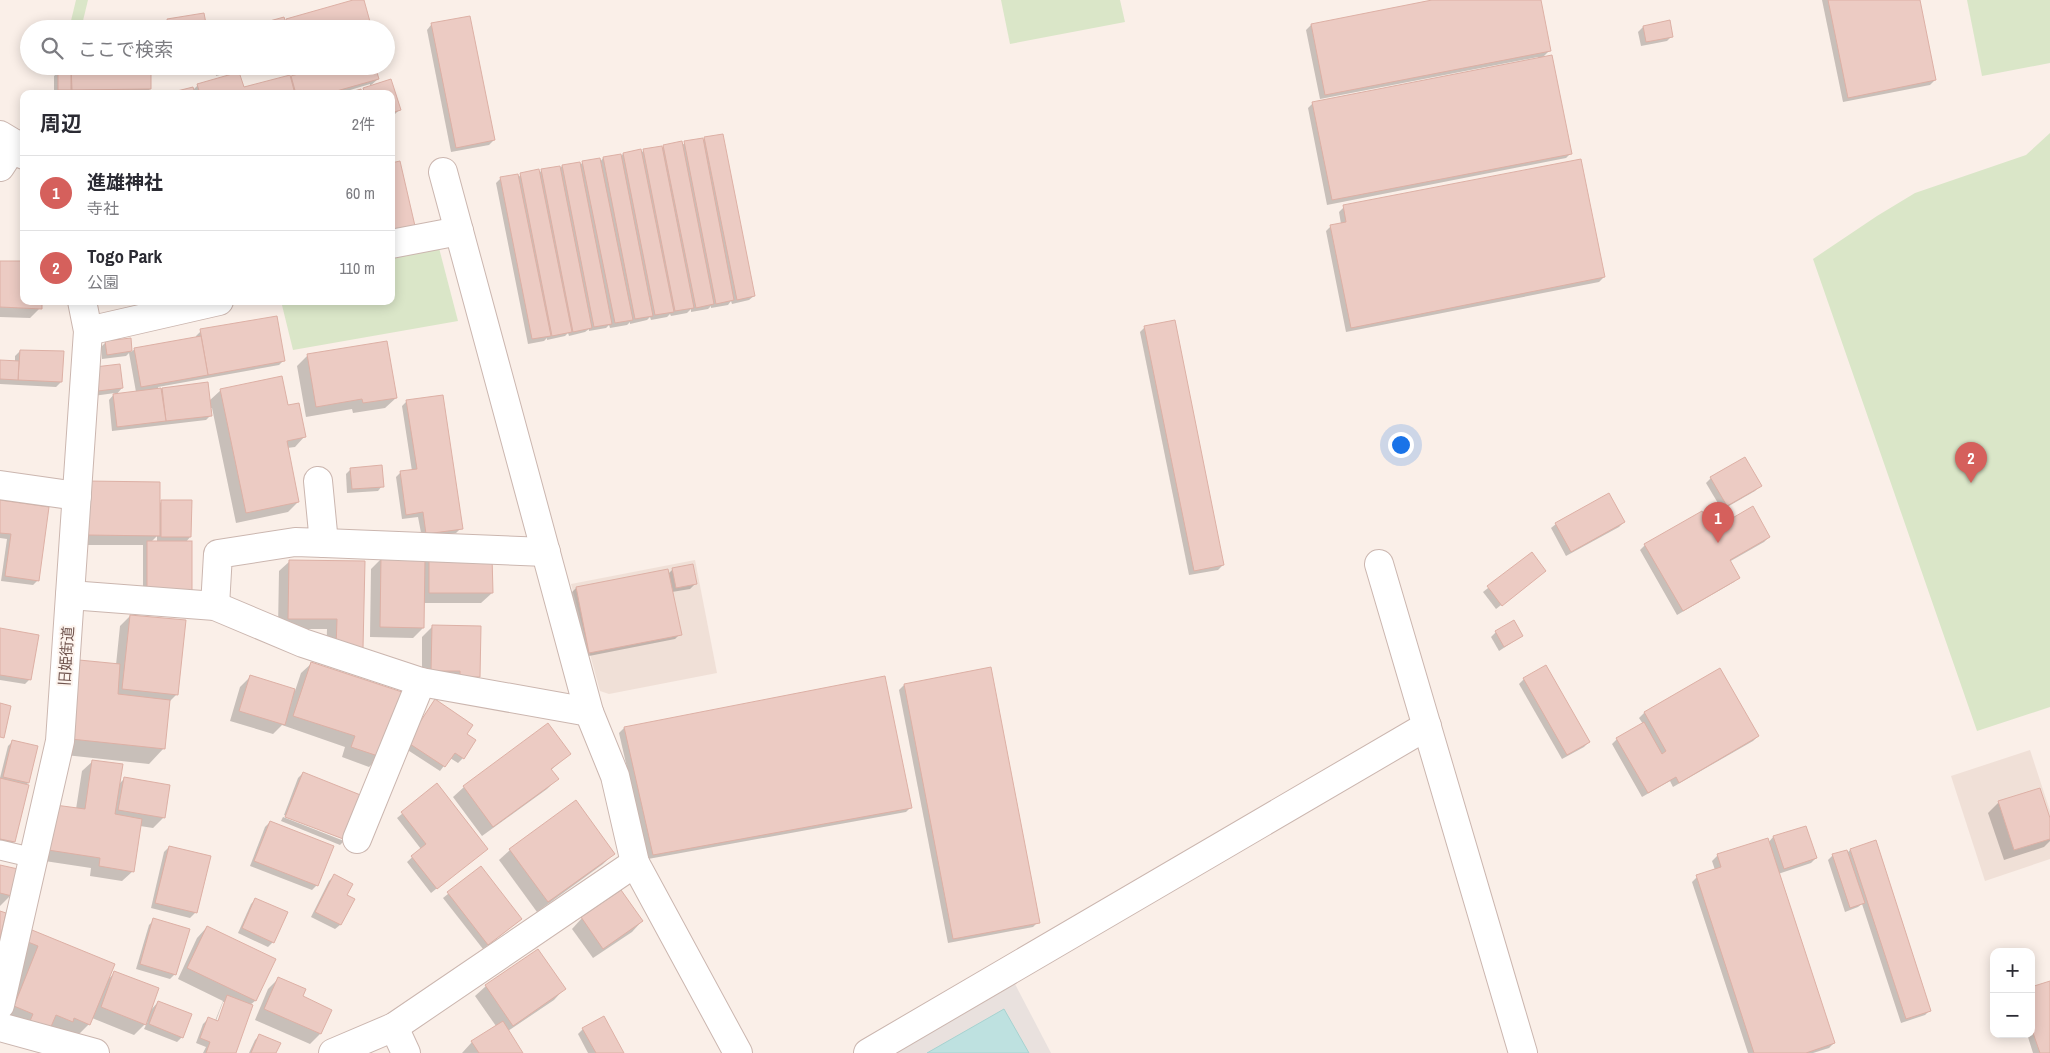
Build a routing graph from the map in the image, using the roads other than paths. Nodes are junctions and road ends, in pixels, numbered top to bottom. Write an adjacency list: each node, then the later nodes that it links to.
1 (13, 145): 2 (street)
2 (0, 167)
3 (443, 172): 4 (street)
4 (458, 231): 5 (street); 13 (street)
5 (395, 243)
6 (83, 305): 8 (street, 旧姫街道)
7 (202, 305): 8 (street)
8 (88, 331): 11 (street, 旧姫街道)
9 (318, 481): 12 (street)
10 (0, 485): 11 (street)
11 (77, 496): 15 (street, 旧姫街道)
12 (324, 543): 13 (street); 16 (street)
13 (546, 552): 18 (street)
14 (1379, 564): 19 (street)
15 (70, 595): 16 (street); 22 (street, 旧姫街道)
16 (215, 606): 17 (street)
17 (421, 682): 18 (street); 20 (street)
18 (589, 712): 23 (street)
19 (1426, 726): 31 (street); 32 (street)
20 (357, 839)
21 (0, 850): 22 (lane)
22 (34, 858): 24 (street, 旧姫街道)
23 (635, 863): 26 (street); 30 (street)
24 (0, 1005)
25 (0, 1027): 27 (street)
26 (394, 1027): 28 (street); 29 (street)
27 (95, 1053)
28 (334, 1053)
29 (406, 1053)
30 (738, 1053)
31 (868, 1053)
32 (1524, 1053)

